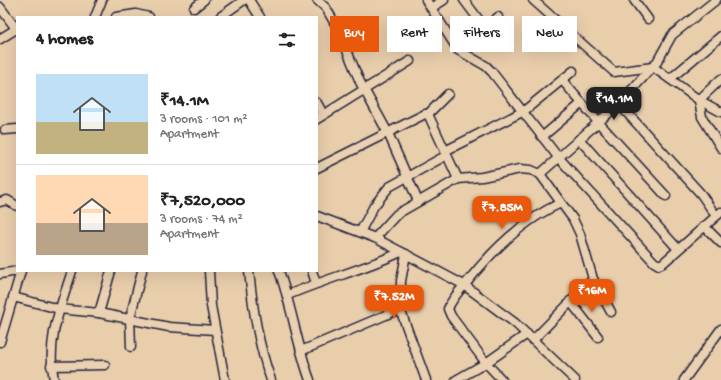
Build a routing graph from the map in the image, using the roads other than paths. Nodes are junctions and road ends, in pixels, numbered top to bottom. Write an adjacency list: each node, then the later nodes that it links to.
1 (102, 0): 15 (street)
2 (204, 0): 13 (street)
3 (244, 0): 18 (street)
4 (249, 0): 19 (street)
5 (317, 0): 34 (street)
6 (426, 0): 14 (street)
7 (444, 0): 14 (street)
8 (464, 0): 20 (street)
9 (634, 0): 21 (street)
10 (716, 0): 29 (street)
11 (538, 1): 29 (street)
12 (0, 7): 22 (street)
13 (194, 8)
14 (431, 8): 25 (street)
15 (94, 16)
16 (123, 16): 17 (street)
17 (145, 16)
18 (221, 16)
19 (259, 16)
20 (476, 16)
21 (648, 19)
22 (16, 29)
23 (16, 31): 26 (street)
24 (721, 36): 33 (street)
25 (450, 38)
26 (0, 39)
27 (462, 52): 39 (street)
28 (410, 62): 34 (street)
29 (653, 67): 33 (street); 38 (street)
30 (573, 71): 32 (street)
31 (721, 79): 36 (street)
32 (562, 80): 37 (street); 39 (street)
33 (670, 80): 36 (street)
34 (364, 90): 42 (street); 46 (street)
35 (448, 94): 41 (street)
36 (699, 100): 40 (street); 49 (street)
37 (582, 103): 43 (street); 47 (street)
38 (618, 104): 43 (street); 61 (street)
39 (524, 111): 47 (street); 50 (street)
40 (721, 112)
41 (428, 114): 46 (street); 50 (street)
42 (320, 116)
43 (598, 122): 48 (street); 56 (street)
44 (16, 129): 45 (street)
45 (5, 130)
46 (388, 133): 52 (street); 54 (street)
47 (542, 137): 51 (street)
48 (578, 139): 51 (street); 67 (street)
49 (721, 148)
50 (446, 153): 54 (street); 55 (street)
51 (558, 157): 53 (street); 67 (street)
52 (318, 168)
53 (540, 174): 55 (street); 59 (street)
54 (408, 176): 57 (street); 64 (street)
55 (458, 179): 57 (street)
56 (666, 196)
57 (418, 201): 65 (street)
58 (0, 202): 60 (street)
59 (561, 203): 79 (street); 81 (street)
60 (16, 205)
61 (718, 214): 63 (street)
62 (318, 216): 64 (street)
63 (704, 226): 66 (street); 67 (street)
64 (360, 232): 65 (street)
65 (375, 238): 68 (street)
66 (721, 243)
67 (678, 249)
68 (403, 253): 80 (street); 81 (street); 85 (street)
69 (16, 271): 78 (street)
70 (20, 272): 83 (street)
71 (72, 272): 86 (street)
72 (111, 272): 88 (street)
73 (142, 272): 89 (street)
74 (209, 272): 91 (street)
75 (249, 272): 103 (street)
76 (279, 272): 82 (street)
77 (312, 272): 80 (street)
78 (0, 274)
79 (593, 279): 84 (street); 87 (street)
80 (316, 283): 82 (street)
81 (464, 285): 92 (street); 98 (street)
82 (288, 295): 97 (street)
83 (13, 297): 86 (street); 93 (street)
84 (570, 301): 94 (street); 95 (street)
85 (400, 309): 97 (street); 105 (street)
86 (59, 310): 88 (street); 100 (street)
87 (611, 312)
88 (99, 313): 89 (street)
89 (130, 318): 91 (street); 96 (street)
90 (721, 329): 109 (street)
91 (215, 330): 102 (street)
92 (526, 334): 95 (street); 98 (street)
93 (1, 336)
94 (598, 337)
95 (533, 340): 108 (street)
96 (131, 347)
97 (301, 351): 104 (street)
98 (486, 363): 106 (street); 107 (street)
99 (105, 365): 100 (street)
100 (51, 366): 101 (street)
101 (54, 380)
102 (225, 380)
103 (272, 380)
104 (310, 380)
105 (426, 380)
106 (458, 380)
107 (502, 380)
108 (575, 380)
109 (684, 380)

